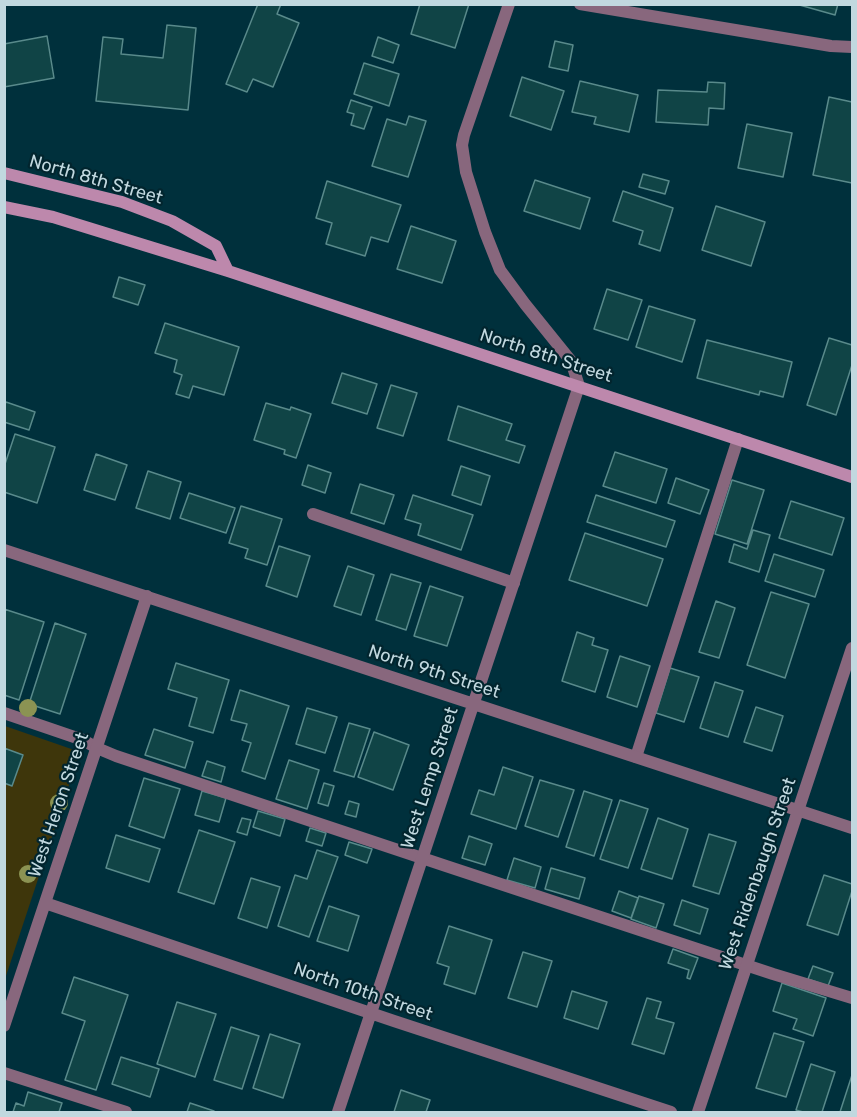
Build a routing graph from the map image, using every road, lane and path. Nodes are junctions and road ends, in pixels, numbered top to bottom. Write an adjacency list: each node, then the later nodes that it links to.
1 (508, 4): 7 (street)
2 (580, 4): 3 (street)
3 (852, 47)
4 (4, 173): 6 (street, North 8th Street)
5 (4, 207): 6 (street, North 8th Street)
6 (228, 271): 7 (street, North 8th Street)
7 (579, 386): 8 (street, North 8th Street); 12 (street, West Lemp Street)
8 (738, 439): 9 (street, North 8th Street); 18 (street)
9 (852, 477)
10 (313, 514): 12 (street)
11 (4, 550): 13 (street, North 9th Street)
12 (514, 583): 15 (street, West Lemp Street)
13 (147, 597): 15 (street, North 9th Street); 17 (street, West Heron Street)
14 (852, 648): 19 (street, West Ridenbaugh Street)
15 (473, 704): 18 (street, North 9th Street); 21 (street, West Lemp Street)
16 (4, 713): 17 (street)
17 (97, 748): 21 (street); 22 (street, West Heron Street)
18 (636, 757): 19 (street, North 9th Street)
19 (798, 810): 20 (street, North 9th Street); 23 (street, West Ridenbaugh Street)
20 (852, 828)
21 (422, 858): 23 (street); 25 (street, West Lemp Street)
22 (45, 903): 25 (street, North 10th Street); 26 (street, West Heron Street)
23 (747, 964): 24 (street); 31 (street, West Ridenbaugh Street)
24 (852, 998)
25 (371, 1014): 29 (street, West Lemp Street); 30 (street, North 10th Street)
26 (4, 1026)
27 (4, 1073): 28 (street)
28 (126, 1113)
29 (338, 1113)
30 (670, 1113)
31 (698, 1113)

